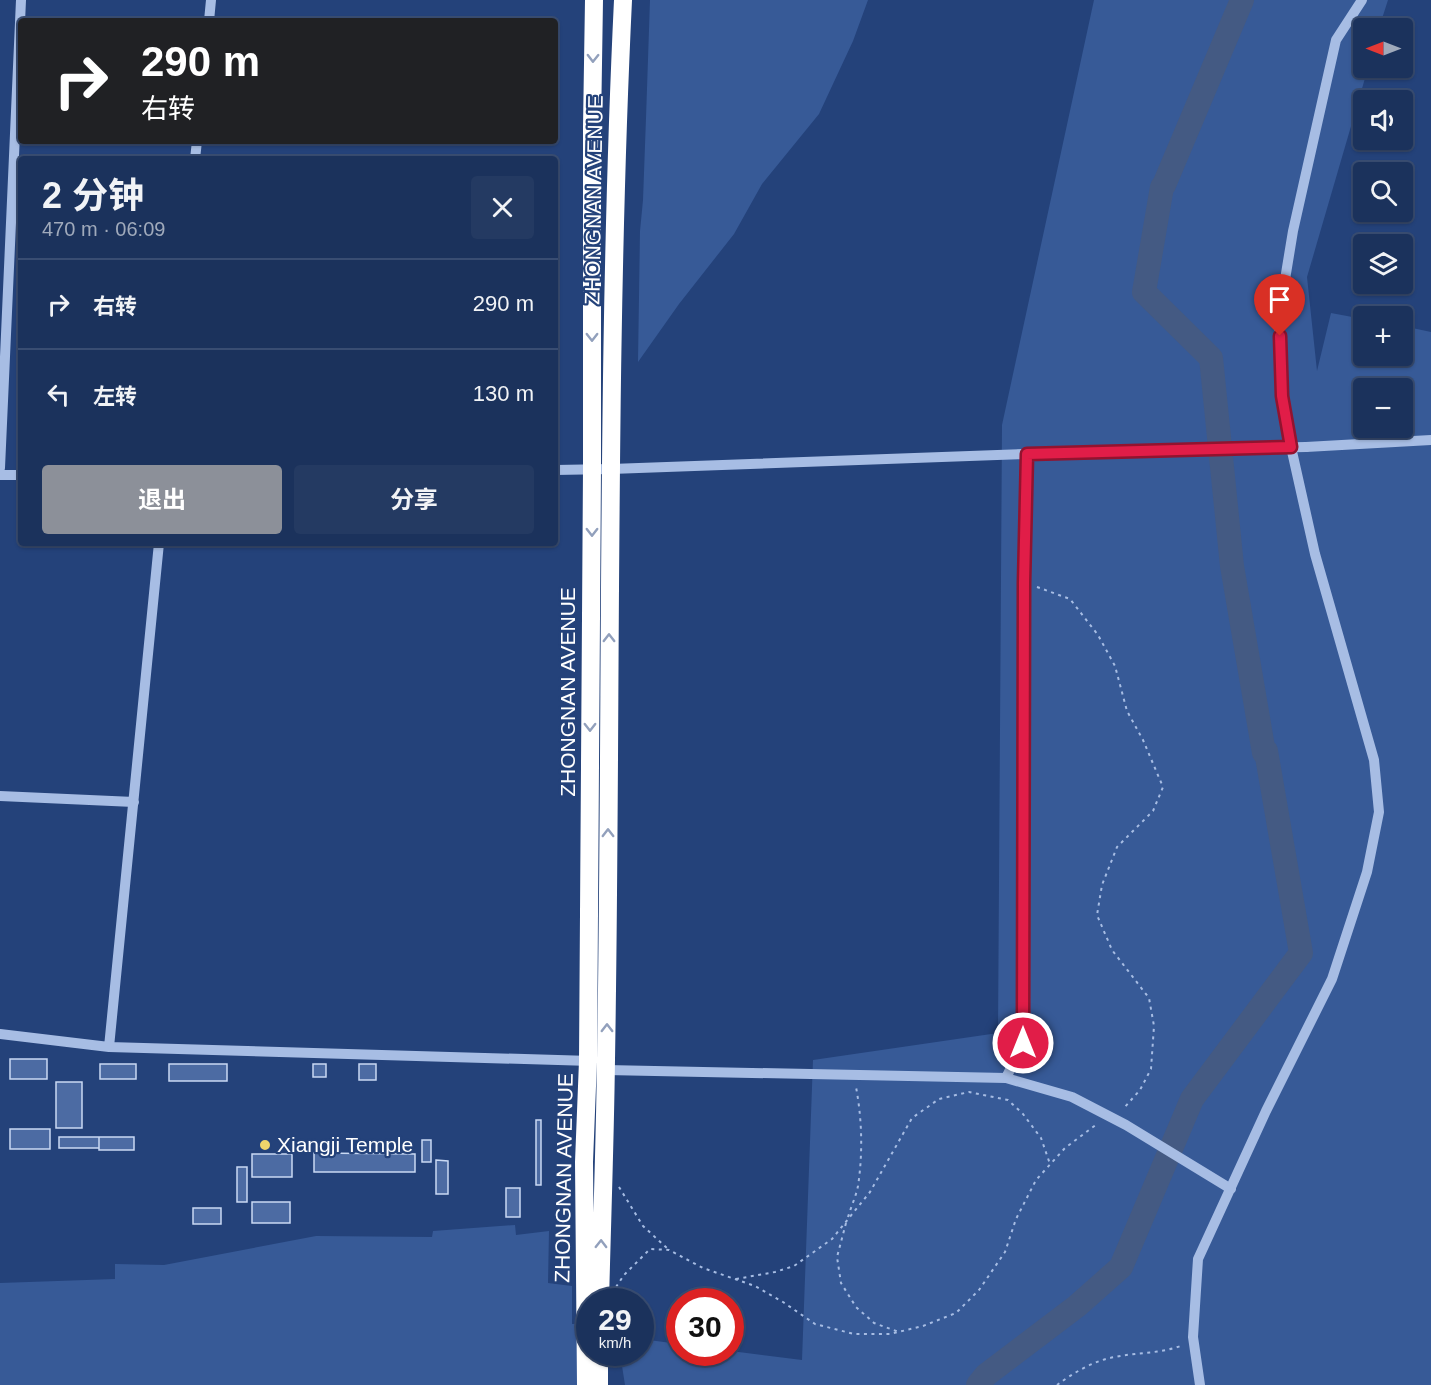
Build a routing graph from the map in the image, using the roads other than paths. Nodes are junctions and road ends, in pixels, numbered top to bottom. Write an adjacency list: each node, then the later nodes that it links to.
1 (21, 0): 6 (street)
2 (211, 0): 7 (street)
3 (594, 0): 13 (highway, ZHONGNAN AVENUE, one-way to 13)
4 (623, 0): 14 (highway, ZHONGNAN AVENUE)
5 (1362, 0): 10 (street)
6 (20, 18)
7 (209, 18)
8 (18, 67): 12 (street)
9 (1431, 440): 10 (street, bridge)
10 (1291, 447): 11 (street, bridge); 26 (street)
11 (1027, 454): 14 (street); 25 (street)
12 (0, 468)
13 (592, 469): 14 (street); 15 (street); 23 (highway, ZHONGNAN AVENUE, one-way to 23)
14 (611, 469): 24 (highway, ZHONGNAN AVENUE, one-way to 14)
15 (558, 470)
16 (0, 475): 17 (street)
17 (18, 475)
18 (159, 546): 20 (street)
19 (0, 796): 20 (street)
20 (134, 802): 22 (street)
21 (0, 1034): 22 (street)
22 (109, 1047): 23 (street)
23 (588, 1061): 24 (street); 28 (highway, ZHONGNAN AVENUE)
24 (606, 1066): 25 (street); 27 (highway, ZHONGNAN AVENUE, one-way to 24)
25 (1006, 1078): 26 (street)
26 (1231, 1189): 29 (street)
27 (606, 1288)
28 (592, 1380)
29 (1200, 1385)

